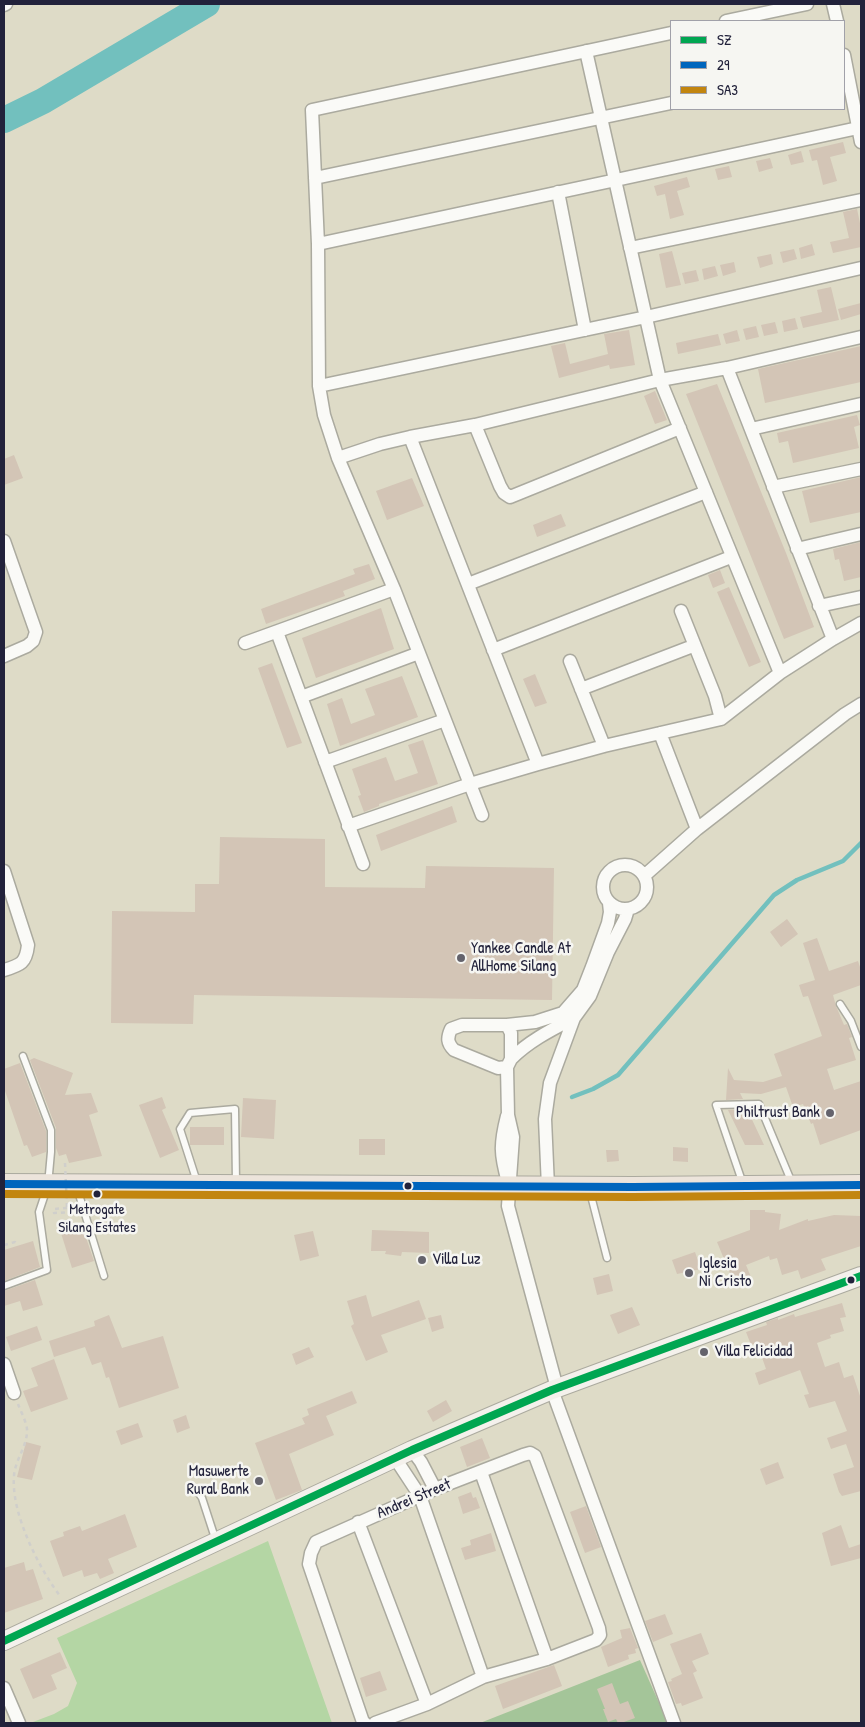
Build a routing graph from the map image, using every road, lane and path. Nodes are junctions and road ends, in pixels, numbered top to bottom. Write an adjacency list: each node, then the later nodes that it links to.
1 (807, 4): 3 (street)
2 (833, 4): 4 (street)
3 (731, 20)
4 (837, 20)
5 (670, 33): 6 (street)
6 (586, 51): 9 (street); 12 (street)
7 (845, 67): 10 (street)
8 (670, 103): 9 (street)
9 (601, 119): 12 (street); 13 (street)
10 (858, 128): 11 (street); 13 (street)
11 (861, 142)
12 (315, 178): 16 (street)
13 (615, 180): 14 (street); 17 (street)
14 (558, 192): 16 (street); 20 (street)
15 (861, 200): 17 (street)
16 (318, 244): 24 (street)
17 (630, 248): 19 (street)
18 (861, 268): 19 (street)
19 (646, 317): 20 (street); 23 (street)
20 (585, 330): 24 (street)
21 (861, 337): 22 (street)
22 (727, 368): 23 (street); 28 (street)
23 (660, 380): 26 (street); 27 (street)
24 (319, 386): 30 (street)
25 (861, 404): 28 (street)
26 (475, 425): 27 (street); 29 (street)
27 (680, 428): 33 (street)
28 (750, 428): 32 (street)
29 (410, 437): 30 (street); 38 (street)
30 (338, 458): 39 (street)
31 (861, 469): 32 (street)
32 (773, 487): 36 (street)
33 (706, 492): 37 (street); 38 (street)
34 (861, 534): 36 (street)
35 (4, 541): 50 (street)
36 (796, 549): 41 (street)
37 (731, 557): 48 (street); 52 (street)
38 (468, 584): 48 (street)
39 (394, 589): 44 (street); 49 (street)
40 (861, 597): 41 (street)
41 (819, 606): 45 (street)
42 (680, 611): 47 (street)
43 (861, 623): 45 (street)
44 (277, 632): 46 (street); 54 (street)
45 (833, 639): 52 (street)
46 (245, 643)
47 (694, 646): 53 (street); 56 (street)
48 (493, 650): 61 (street)
49 (419, 653): 54 (street); 57 (street)
50 (4, 656)
51 (570, 660): 53 (street)
52 (780, 674): 56 (street)
53 (581, 688): 59 (street)
54 (301, 698): 60 (street)
55 (861, 704): 65 (street)
56 (721, 719): 58 (street)
57 (445, 720): 60 (street); 62 (street)
58 (660, 733): 59 (street); 65 (street)
59 (604, 746): 61 (street)
60 (325, 762): 64 (street)
61 (538, 764): 62 (street)
62 (470, 784): 63 (street); 64 (street)
63 (482, 815)
64 (348, 826): 66 (street)
65 (697, 829): 68 (street)
66 (363, 864)
67 (4, 871): 71 (street)
68 (644, 876): 69 (street); 70 (street)
69 (609, 903): 70 (street); 74 (street)
70 (628, 910): 73 (street)
71 (4, 970)
72 (840, 1004): 75 (lane)
73 (574, 1018): 77 (street); 88 (street)
74 (507, 1025): 77 (street); 77 (street)
75 (861, 1046)
76 (24, 1056): 80 (lane)
77 (509, 1063): 87 (street)
78 (65, 1163): 90 (path, bridge)
79 (4, 1184): 80 (main road)
80 (48, 1185): 81 (main road); 96 (lane)
81 (76, 1185): 83 (main road); 90 (lane)
82 (861, 1185): 86 (main road)
83 (198, 1186): 84 (main road); 84 (lane)
84 (236, 1186): 87 (main road)
85 (744, 1186): 86 (main road); 86 (lane); 89 (main road)
86 (794, 1186)
87 (509, 1187): 88 (main road); 98 (street)
88 (548, 1187): 89 (main road)
89 (588, 1187): 93 (lane)
90 (84, 1212): 94 (lane)
91 (4, 1245): 92 (path)
92 (17, 1246)
93 (607, 1258)
94 (104, 1276)
95 (861, 1276): 98 (main road)
96 (4, 1286)
97 (4, 1364): 99 (street)
98 (555, 1390): 100 (main road); 117 (street)
99 (14, 1393): 108 (path)
100 (412, 1450): 101 (main road); 104 (street)
101 (395, 1458): 105 (street); 107 (main road)
102 (482, 1472): 104 (street, Andrei Street); 110 (street); 110 (street, Andrei Street)
103 (195, 1488): 107 (lane)
104 (435, 1489): 105 (street, Andrei Street)
105 (420, 1496): 106 (street, Andrei Street); 111 (street)
106 (358, 1522): 113 (street); 115 (street, Andrei Street)
107 (216, 1542): 108 (main road)
108 (71, 1609): 109 (main road)
109 (4, 1641)
110 (547, 1659): 111 (street)
111 (483, 1677): 113 (street)
112 (4, 1688): 114 (street)
113 (427, 1704): 116 (street)
114 (19, 1723)
115 (365, 1723)
116 (375, 1723)
117 (674, 1723)

